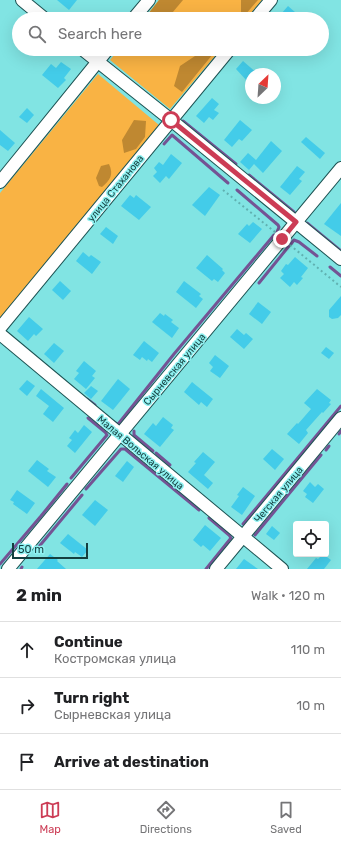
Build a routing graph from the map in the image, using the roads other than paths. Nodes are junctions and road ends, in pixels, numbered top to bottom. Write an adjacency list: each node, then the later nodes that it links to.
1 (22, 0): 4 (street)
2 (149, 0): 5 (street)
3 (271, 0): 6 (street)
4 (37, 12)
5 (139, 12)
6 (262, 12)
7 (91, 56): 10 (street)
8 (103, 56): 10 (street)
9 (224, 56): 11 (street, улица Стаханова)
10 (98, 62): 11 (street); 13 (street)
11 (171, 120): 14 (street); 16 (street, улица Стаханова)
12 (341, 168): 14 (street, Сырневская улица)
13 (0, 182)
14 (296, 222): 15 (street); 19 (street, Сырневская улица)
15 (341, 259)
16 (0, 328)
17 (0, 334): 19 (street, Малая Вольская улица)
18 (341, 418): 20 (street, Чегская улица)
19 (120, 434): 20 (street, Малая Вольская улица); 21 (street, Сырневская улица)
20 (243, 536): 22 (street, Чегская улица); 23 (street, Малая Вольская улица)
21 (8, 569)
22 (216, 569)
23 (282, 569)

